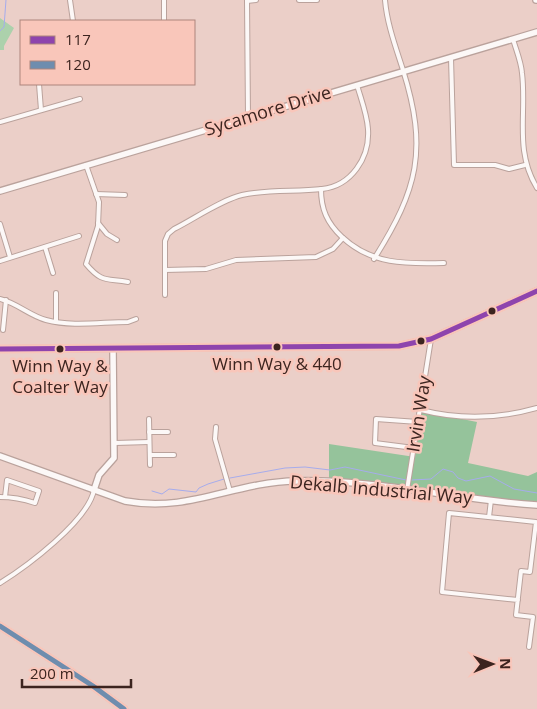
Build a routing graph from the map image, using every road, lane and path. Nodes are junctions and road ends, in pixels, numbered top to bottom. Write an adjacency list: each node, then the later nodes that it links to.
1 (70, 0): 8 (street)
2 (164, 0): 9 (street)
3 (256, 0): 7 (street)
4 (298, 0): 5 (street)
5 (317, 0)
6 (385, 0): 13 (street)
7 (247, 1): 18 (street)
8 (73, 20)
9 (164, 20)
10 (537, 32): 11 (street, Sycamore Drive)
11 (513, 39): 12 (street, Sycamore Drive); 21 (street)
12 (451, 58): 13 (street, Sycamore Drive); 21 (street)
13 (404, 71): 15 (street, Sycamore Drive); 34 (street)
14 (39, 85): 17 (street)
15 (357, 85): 18 (street, Sycamore Drive); 23 (street)
16 (80, 99): 17 (street)
17 (41, 110): 19 (street)
18 (248, 117): 20 (street, Sycamore Drive)
19 (0, 122)
20 (86, 165): 24 (street, Sycamore Drive); 25 (street)
21 (525, 165): 22 (street)
22 (537, 188)
23 (321, 189): 30 (street); 37 (street)
24 (0, 191)
25 (96, 194): 26 (street); 27 (street)
26 (125, 195)
27 (98, 223): 31 (street); 39 (street)
28 (0, 224): 33 (street)
29 (79, 236): 32 (street)
30 (343, 238): 34 (street); 37 (street)
31 (117, 240)
32 (45, 247): 33 (street); 38 (street)
33 (10, 258): 35 (street)
34 (374, 258): 36 (street)
35 (0, 260)
36 (444, 263)
37 (164, 270): 42 (street)
38 (53, 273)
39 (128, 282)
40 (537, 291): 48 (street)
41 (56, 294): 46 (street)
42 (165, 294)
43 (0, 299): 44 (street)
44 (6, 300): 46 (street); 47 (street)
45 (136, 320): 46 (street)
46 (56, 322)
47 (3, 330)
48 (431, 339): 50 (street); 52 (street, Irvin Way)
49 (0, 349): 50 (street)
50 (114, 349): 59 (street)
51 (537, 408): 52 (street)
52 (420, 410): 54 (street, Irvin Way)
53 (149, 419): 56 (street)
54 (418, 422): 60 (street, Irvin Way); 60 (street)
55 (216, 427): 67 (street)
56 (149, 432): 57 (street); 58 (street)
57 (168, 432)
58 (149, 442): 59 (street); 61 (street)
59 (115, 443): 65 (street)
60 (414, 448): 66 (street, Irvin Way)
61 (150, 455): 62 (street); 64 (street)
62 (174, 455)
63 (0, 456): 65 (street, Dekalb Industrial Way)
64 (150, 465)
65 (94, 490): 67 (street, Dekalb Industrial Way); 72 (street)
66 (407, 490): 67 (street, Dekalb Industrial Way); 69 (street, Dekalb Industrial Way)
67 (230, 491)
68 (3, 497): 68 (street)
69 (491, 500): 70 (street, Dekalb Industrial Way); 71 (street)
70 (537, 505)
71 (489, 517): 73 (street); 73 (street)
72 (0, 584)
73 (518, 600): 75 (street)
74 (0, 626): 76 (street)
75 (530, 646)
76 (124, 709)

